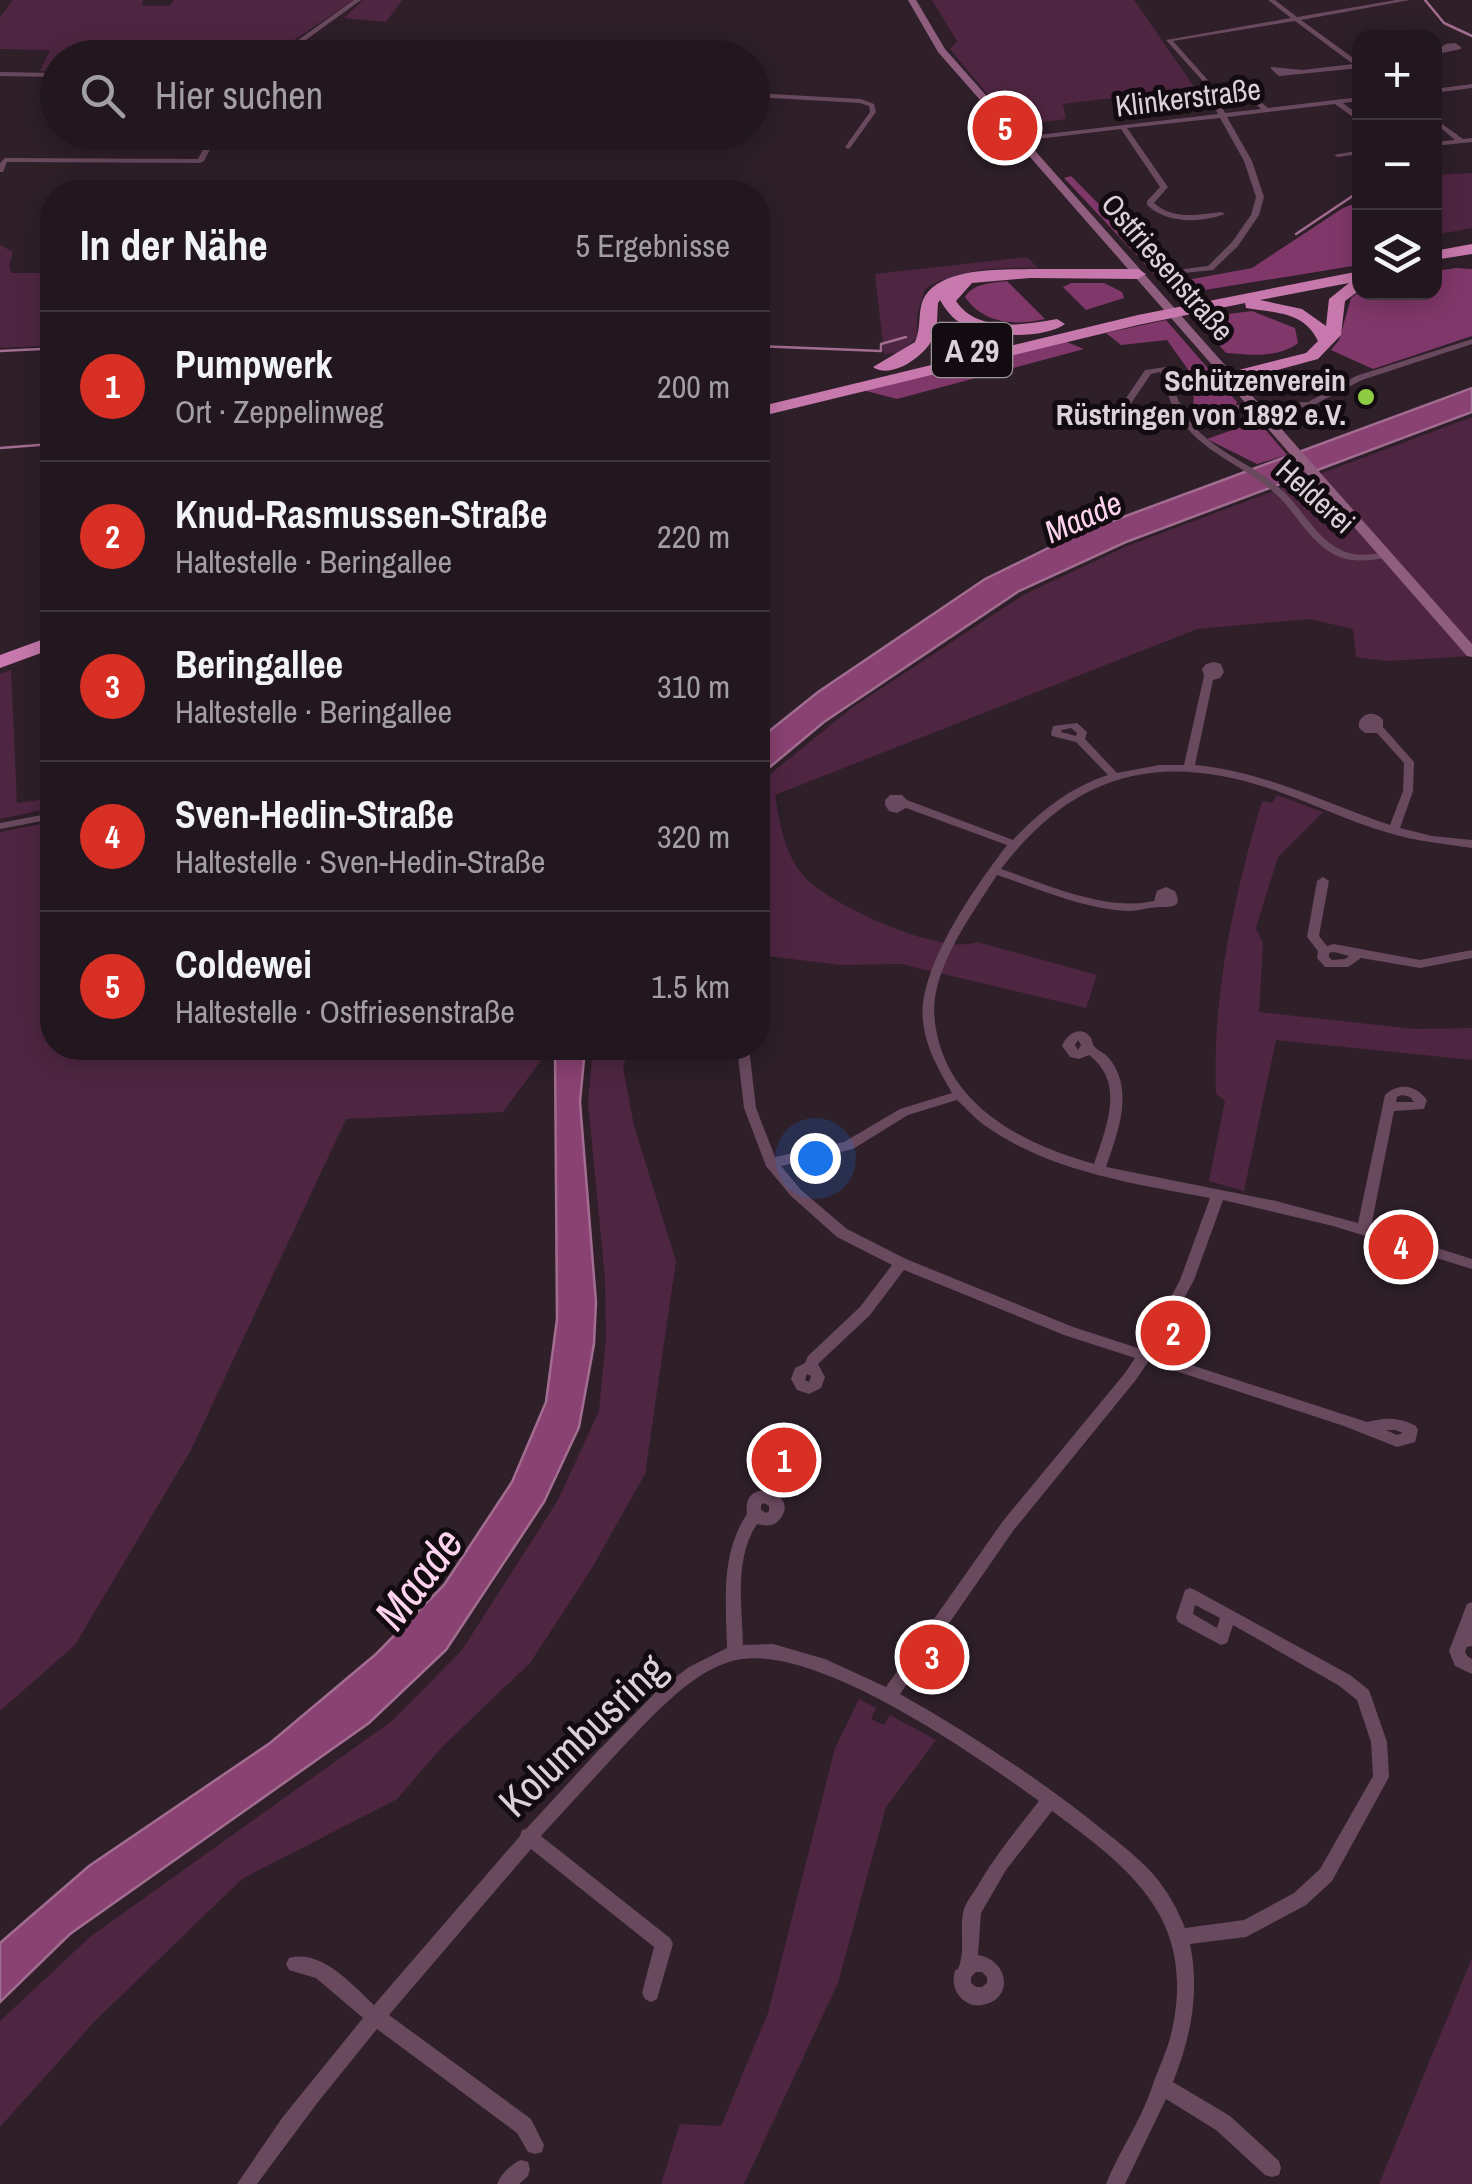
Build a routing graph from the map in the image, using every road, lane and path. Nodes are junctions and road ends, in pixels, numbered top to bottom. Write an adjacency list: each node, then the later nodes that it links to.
1 (358, 0): 8 (street)
2 (912, 0): 25 (main road, Ostfriesenstraße)
3 (1271, 0): 7 (street)
4 (1369, 0): 6 (street)
5 (1407, 0): 6 (street)
6 (1380, 6): 7 (street)
7 (1298, 20): 9 (street); 16 (street)
8 (301, 40)
9 (1352, 60)
10 (1352, 66): 11 (street)
11 (1300, 71)
12 (0, 74): 13 (street)
13 (40, 75)
14 (1470, 88): 15 (street)
15 (1442, 90)
16 (1214, 93): 20 (street); 22 (street)
17 (770, 97): 29 (street)
18 (1352, 100): 19 (street, Klinkerstraße)
19 (1336, 102): 20 (street, Klinkerstraße); 21 (street)
20 (1268, 110): 22 (street, Klinkerstraße)
21 (1352, 114)
22 (1225, 115): 24 (street, Klinkerstraße); 40 (street)
23 (1442, 126): 27 (street)
24 (1123, 127): 25 (street, Klinkerstraße); 34 (street)
25 (1021, 139): 36 (main road, Ostfriesenstraße)
26 (1472, 140): 27 (street)
27 (1461, 141): 28 (street)
28 (1442, 143)
29 (848, 147)
30 (206, 150): 33 (street)
31 (1352, 153): 32 (street)
32 (1338, 154)
33 (0, 170)
34 (1221, 214)
35 (1472, 252): 37 (highway)
36 (1119, 254): 38 (highway); 39 (main road, Ostfriesenstraße)
37 (1442, 258)
38 (1105, 272): 39 (highway); 41 (highway)
39 (1135, 272): 41 (highway); 53 (main road, Ostfriesenstraße)
40 (1184, 272)
41 (1086, 275): 43 (highway)
42 (1352, 277): 46 (highway, A 29)
43 (971, 278): 46 (highway); 52 (highway)
44 (1352, 278): 47 (highway, A 29)
45 (1352, 284): 49 (highway)
46 (1106, 318): 52 (highway, A 29)
47 (1138, 320): 49 (highway); 55 (highway, A 29)
48 (1472, 340): 56 (street, Helderei)
49 (1327, 342): 53 (highway)
50 (1158, 356): 51 (street, Helderei)
51 (1163, 368): 56 (street, Helderei); 57 (street)
52 (838, 382): 54 (highway, A 29)
53 (1235, 385): 58 (main road, Ostfriesenstraße)
54 (770, 401)
55 (770, 409)
56 (1183, 410): 58 (street, Helderei)
57 (1088, 425)
58 (1386, 555): 62 (main road, Ostfriesenstraße)
59 (40, 635): 61 (highway)
60 (40, 647): 63 (highway)
61 (0, 650)
62 (1472, 653)
63 (0, 662)
64 (1208, 675): 67 (street)
65 (1379, 729): 72 (street)
66 (1080, 740): 68 (street)
67 (1189, 768): 68 (street); 72 (street)
68 (1113, 774): 73 (street)
69 (904, 803): 73 (street)
70 (40, 818): 71 (street)
71 (0, 826)
72 (1393, 831): 74 (street)
73 (1014, 844): 75 (street)
74 (1472, 844)
75 (993, 870): 77 (street); 81 (street)
76 (1323, 881): 78 (street)
77 (1161, 902)
78 (1472, 954)
79 (1088, 1048): 84 (street)
80 (744, 1060): 83 (street)
81 (960, 1095): 83 (street); 84 (street)
82 (1389, 1107): 86 (street)
83 (771, 1163): 87 (street)
84 (1099, 1169): 85 (street)
85 (1218, 1195): 86 (street); 89 (street)
86 (1364, 1228): 88 (street)
87 (900, 1263): 89 (street); 90 (street)
88 (1472, 1264)
89 (1144, 1356): 91 (street); 98 (street)
90 (808, 1369)
91 (1368, 1428)
92 (755, 1515): 96 (street)
93 (1472, 1609): 95 (street)
94 (1229, 1614): 101 (street)
95 (1467, 1640): 97 (street)
96 (735, 1652): 98 (street); 100 (street, Kolumbusring)
97 (1472, 1667)
98 (889, 1696): 99 (street)
99 (1050, 1800): 101 (street); 103 (street)
100 (528, 1836): 104 (street); 105 (street, Kolumbusring)
101 (1180, 1937): 106 (street)
102 (295, 1964): 105 (street)
103 (969, 1966)
104 (651, 1993)
105 (374, 2015): 107 (street); 110 (street, Kolumbusring)
106 (1161, 2085): 109 (street); 112 (street)
107 (535, 2146)
108 (521, 2168): 111 (street)
109 (1272, 2168)
110 (246, 2184)
111 (506, 2184)
112 (1114, 2184)

